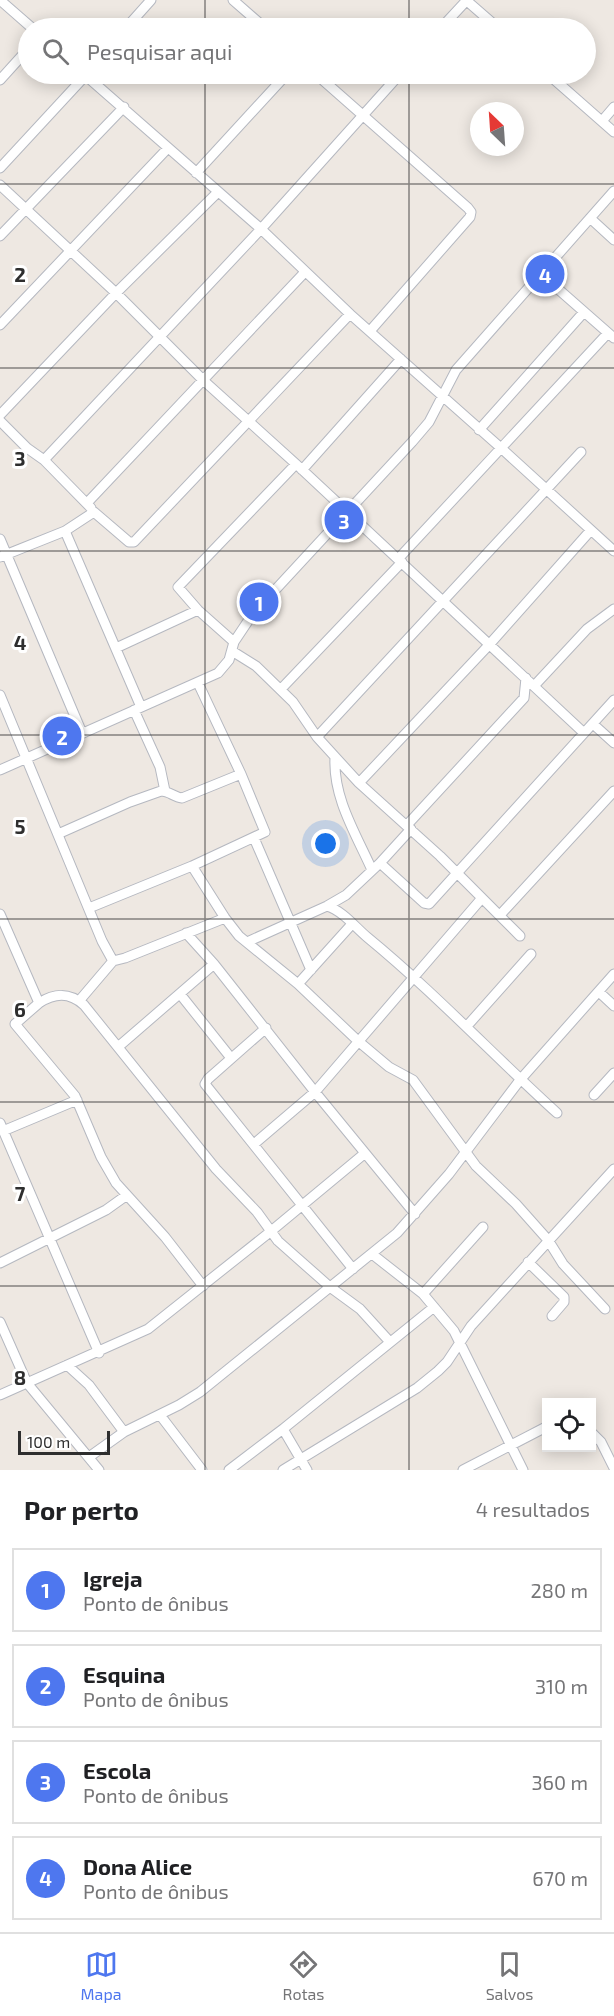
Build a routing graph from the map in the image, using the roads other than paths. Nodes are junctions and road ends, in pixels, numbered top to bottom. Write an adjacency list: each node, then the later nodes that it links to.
1 (0, 0): 5 (street)
2 (151, 0): 6 (street)
3 (233, 0): 7 (street)
4 (466, 0): 8 (street); 9 (street)
5 (21, 18)
6 (135, 18)
7 (254, 18)
8 (450, 18)
9 (487, 18)
10 (18, 60): 11 (street)
11 (0, 80)
12 (77, 84): 24 (street)
13 (98, 84): 18 (street)
14 (278, 84): 25 (street)
15 (327, 84): 20 (street)
16 (391, 84): 20 (street)
17 (559, 84): 21 (street)
18 (124, 107): 23 (street); 29 (street)
19 (614, 107): 21 (street)
20 (363, 115): 31 (street); 41 (street)
21 (602, 121): 22 (street)
22 (614, 132)
23 (168, 148): 25 (street); 34 (street)
24 (0, 168)
25 (196, 173): 28 (street)
26 (0, 185): 29 (street)
27 (614, 191): 30 (street)
28 (218, 192): 31 (street); 37 (street)
29 (26, 210): 32 (street); 34 (street)
30 (590, 218): 33 (street); 36 (street)
31 (261, 229): 35 (street); 43 (street)
32 (0, 236)
33 (614, 240)
34 (71, 252): 37 (street); 40 (street)
35 (305, 272): 39 (street); 45 (street)
36 (541, 274): 38 (street); 46 (street)
37 (116, 293): 43 (street); 47 (street)
38 (584, 312): 42 (street); 50 (street)
39 (350, 314): 41 (street); 49 (street)
40 (0, 325)
41 (370, 332): 44 (street)
42 (611, 336): 51 (street)
43 (159, 337): 45 (street); 53 (street)
44 (402, 359): 46 (street); 54 (street)
45 (203, 380): 49 (street); 56 (street)
46 (443, 396): 50 (street); 58 (street)
47 (0, 415)
48 (0, 421): 53 (street)
49 (249, 421): 54 (street); 57 (street)
50 (479, 430): 51 (street)
51 (501, 448): 55 (street); 64 (street)
52 (581, 452): 55 (street)
53 (44, 460): 56 (street)
54 (299, 467): 58 (street); 67 (street)
55 (546, 488): 59 (street); 65 (street)
56 (87, 503): 57 (street)
57 (94, 512): 60 (street)
58 (346, 512): 64 (street); 68 (street)
59 (591, 530): 62 (street); 69 (street)
60 (65, 531): 63 (street); 70 (street)
61 (0, 540): 63 (street)
62 (614, 550)
63 (3, 555): 81 (street)
64 (400, 561): 65 (street); 74 (street)
65 (443, 603): 69 (street); 83 (street)
66 (614, 609): 73 (street)
67 (198, 610): 68 (street); 70 (street)
68 (233, 646): 72 (street); 74 (street)
69 (488, 646): 71 (street); 89 (street)
70 (116, 648): 79 (street)
71 (526, 678): 73 (street); 77 (street)
72 (198, 683): 79 (street); 88 (street)
73 (534, 686): 75 (street)
74 (281, 689): 83 (street)
75 (544, 695): 77 (street); 82 (street)
76 (1, 698): 86 (street)
77 (524, 698): 92 (street)
78 (614, 700): 80 (street)
79 (138, 708): 81 (street); 91 (street)
80 (593, 724): 82 (street); 84 (street)
81 (82, 733): 86 (street)
82 (584, 733): 98 (street)
83 (317, 737): 85 (street)
84 (614, 743)
85 (335, 758): 89 (street); 97 (street)
86 (26, 759): 87 (street); 93 (street)
87 (0, 770)
88 (241, 774): 91 (street); 94 (street)
89 (359, 783): 92 (street)
90 (614, 790): 104 (street)
91 (165, 791): 93 (street)
92 (409, 827): 95 (street); 98 (street)
93 (58, 834): 102 (street)
94 (254, 838): 96 (street); 106 (street)
95 (380, 863): 97 (street); 98 (street)
96 (192, 866): 102 (street); 105 (street)
97 (372, 870): 99 (street)
98 (456, 874): 100 (street)
99 (346, 895): 101 (street); 107 (street)
100 (482, 898): 104 (street); 116 (street)
101 (327, 906): 106 (street); 107 (street)
102 (88, 908): 112 (street)
103 (0, 914): 121 (street)
104 (500, 915): 109 (street)
105 (225, 918): 108 (street); 110 (street)
106 (291, 921): 110 (street); 114 (street)
107 (349, 921): 114 (street); 116 (street)
108 (186, 933): 112 (street); 113 (street)
109 (520, 936)
110 (247, 942): 117 (street)
111 (531, 954): 123 (street)
112 (113, 961): 120 (street)
113 (214, 964): 119 (street); 124 (street)
114 (311, 970): 117 (street)
115 (614, 974): 118 (street)
116 (413, 978): 123 (street); 125 (street)
117 (298, 984): 125 (street)
118 (599, 992): 122 (street); 129 (street)
119 (180, 994): 126 (street); 127 (street)
120 (79, 1001): 121 (street); 126 (street)
121 (39, 1003): 132 (street)
122 (614, 1006)
123 (467, 1026): 129 (street)
124 (266, 1028): 127 (street); 130 (street)
125 (358, 1041): 130 (street); 136 (street)
126 (118, 1047): 143 (street)
127 (231, 1058): 135 (street)
128 (614, 1073): 131 (street)
129 (520, 1080): 133 (street); 136 (street)
130 (315, 1092): 135 (street); 137 (street)
131 (594, 1095)
132 (77, 1100): 134 (street); 139 (street)
133 (557, 1113)
134 (2, 1127): 144 (street)
135 (254, 1144): 140 (street)
136 (467, 1152): 141 (street); 145 (street)
137 (364, 1154): 140 (street); 141 (street)
138 (614, 1169): 145 (street)
139 (127, 1195): 144 (street); 150 (street)
140 (303, 1205): 143 (street); 149 (street)
141 (415, 1214): 146 (street)
142 (483, 1227): 152 (street)
143 (270, 1233): 150 (street); 151 (street)
144 (50, 1238): 147 (street); 159 (street)
145 (548, 1240): 148 (street); 154 (street)
146 (372, 1254): 149 (street); 152 (street)
147 (0, 1263)
148 (528, 1263): 155 (street); 158 (street)
149 (353, 1269): 151 (street)
150 (203, 1286): 159 (street)
151 (330, 1287): 157 (street); 165 (street)
152 (423, 1294): 153 (street)
153 (434, 1307): 157 (street); 158 (street)
154 (605, 1309)
155 (552, 1316)
156 (0, 1322): 162 (street)
157 (390, 1342): 167 (street)
158 (460, 1343): 170 (street); 172 (street)
159 (99, 1353): 160 (street)
160 (81, 1359): 161 (street); 163 (street)
161 (67, 1365): 162 (street); 163 (street)
162 (27, 1383): 164 (street); 171 (street)
163 (89, 1385): 168 (street)
164 (0, 1395)
165 (160, 1416): 168 (street); 175 (street)
166 (542, 1429): 170 (street)
167 (283, 1430): 172 (street); 176 (street)
168 (124, 1432): 171 (street)
169 (596, 1438): 173 (street)
170 (511, 1446): 179 (street); 180 (street)
171 (89, 1457): 174 (street)
172 (301, 1458): 177 (street); 178 (street)
173 (614, 1468)
174 (99, 1470)
175 (202, 1470)
176 (229, 1470)
177 (283, 1470)
178 (307, 1470)
179 (463, 1470)
180 (523, 1470)

